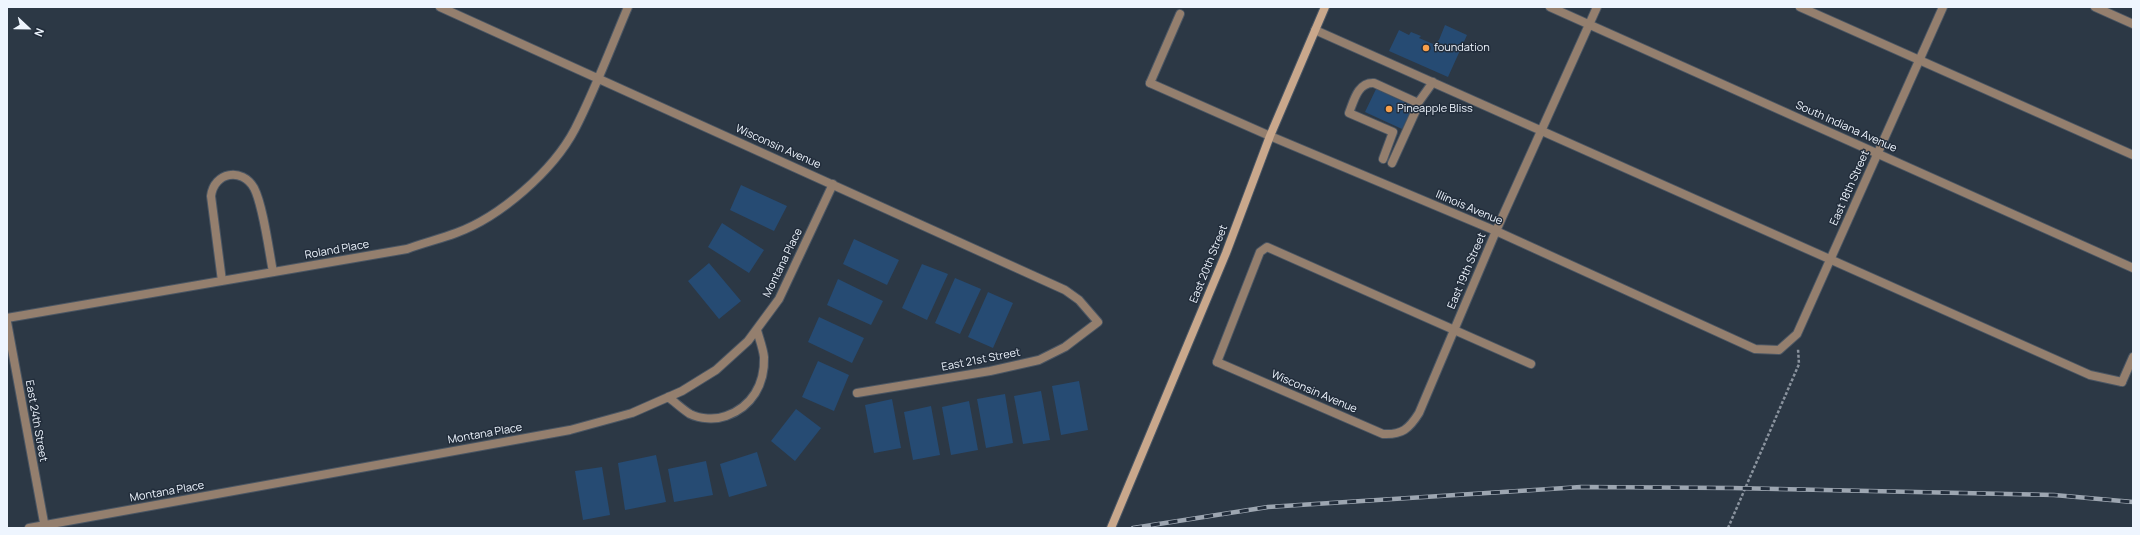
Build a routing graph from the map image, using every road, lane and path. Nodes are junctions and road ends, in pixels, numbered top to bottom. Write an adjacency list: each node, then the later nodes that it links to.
1 (440, 7): 14 (street, Wisconsin Avenue)
2 (628, 7): 14 (street, Roland Place)
3 (1325, 7): 12 (main road, East 20th Street)
4 (1550, 7): 10 (street, South Indiana Avenue)
5 (1597, 7): 10 (street, East 19th Street)
6 (1800, 7): 13 (street)
7 (1943, 7): 13 (street, East 18th Street)
8 (2094, 7): 11 (street)
9 (1180, 14): 19 (street, Illinois Avenue)
10 (1589, 24): 17 (street, East 19th Street); 21 (street, South Indiana Avenue)
11 (2133, 24)
12 (1315, 30): 15 (street); 19 (main road, East 20th Street)
13 (1920, 60): 21 (street, East 18th Street); 22 (street)
14 (597, 78): 25 (street, Wisconsin Avenue); 29 (street, Roland Place)
15 (1433, 82): 16 (street); 17 (street)
16 (1418, 103): 18 (street); 20 (street)
17 (1541, 130): 26 (street, East 19th Street); 27 (street)
18 (1394, 132): 20 (street); 23 (street)
19 (1270, 136): 26 (street, Illinois Avenue); 45 (main road, East 20th Street)
20 (1404, 137): 24 (street)
21 (1878, 153): 27 (street, East 18th Street); 28 (street, South Indiana Avenue)
22 (2133, 155)
23 (1383, 159)
24 (1392, 163)
25 (833, 184): 33 (street, Wisconsin Avenue); 34 (street, Montana Place)
26 (1496, 232): 35 (street, East 19th Street); 37 (street, Illinois Avenue)
27 (1830, 259): 36 (street, East 18th Street); 38 (street)
28 (2133, 268)
29 (273, 272): 30 (street, Roland Place); 30 (street)
30 (222, 281): 31 (street, Roland Place)
31 (7, 318)
32 (7, 322): 43 (street, East 24th Street)
33 (1098, 322): 40 (street, East 21st Street)
34 (757, 330): 41 (street, Montana Place); 41 (street)
35 (1454, 330): 39 (street); 42 (street, East 19th Street); 42 (street, Wisconsin Avenue)
36 (1797, 334): 37 (street, East 18th Street); 46 (path)
37 (1779, 350)
38 (2133, 357)
39 (1531, 364)
40 (857, 393)
41 (668, 397): 43 (street, Montana Place)
42 (1404, 432)
43 (44, 526): 44 (street, Montana Place)
44 (29, 528)
45 (1110, 528)
46 (1728, 528)

